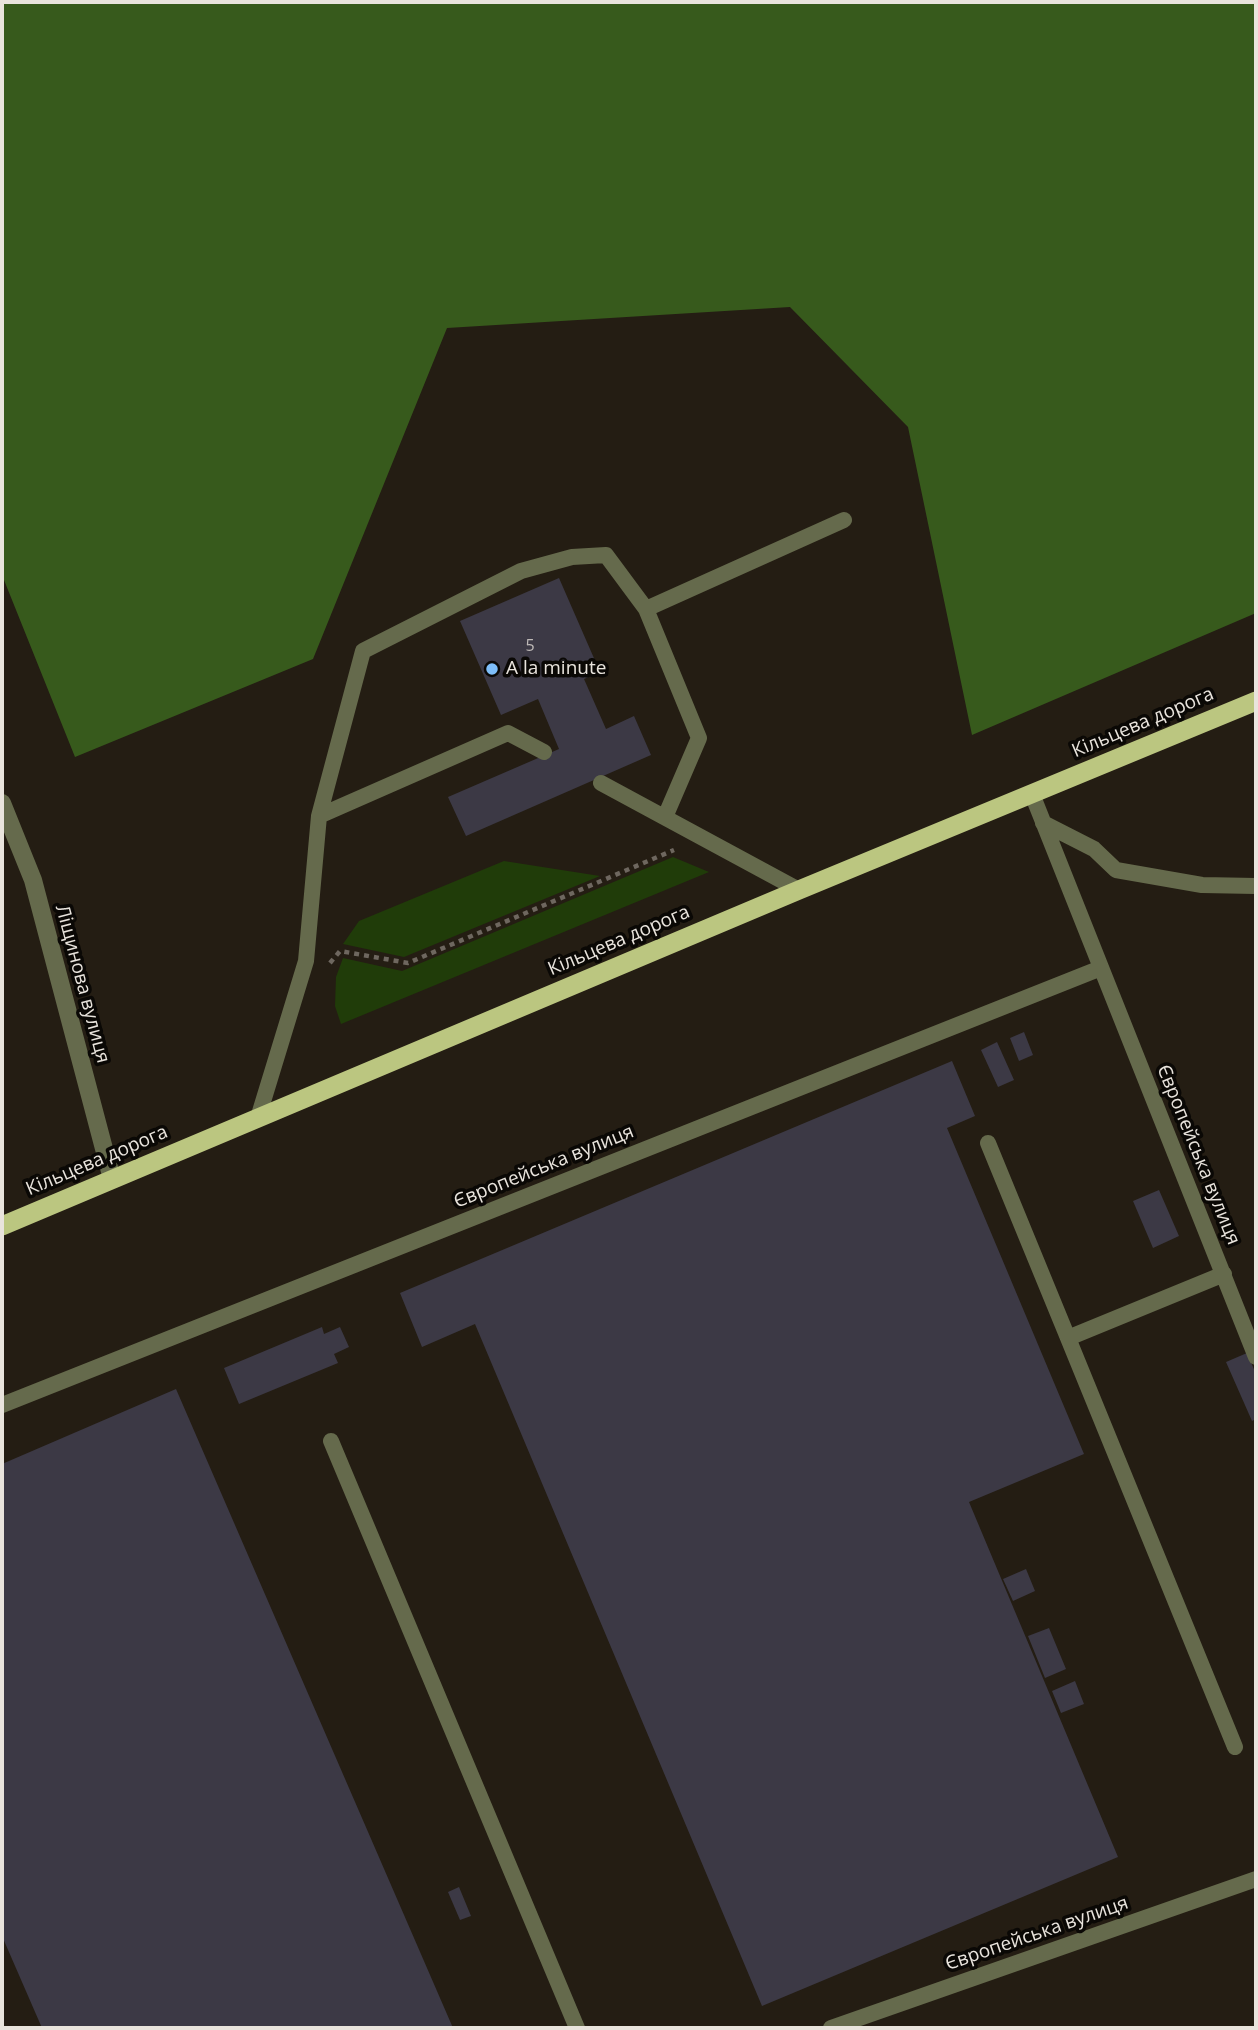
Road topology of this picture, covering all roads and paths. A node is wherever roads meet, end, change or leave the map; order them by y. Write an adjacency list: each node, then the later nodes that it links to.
1 (844, 520): 2 (lane)
2 (646, 609): 8 (lane); 9 (lane)
3 (1256, 701): 6 (highway, Кільцева дорога)
4 (544, 752): 8 (lane)
5 (601, 783): 9 (lane)
6 (1032, 794): 10 (lane, Європейська вулиця); 13 (highway, Кільцева дорога)
7 (2, 803): 18 (street, Ліщинова вулиця)
8 (319, 816): 16 (lane)
9 (665, 817): 13 (lane)
10 (1043, 822): 12 (lane); 15 (lane, Європейська вулиця)
11 (678, 848): 14 (path)
12 (1256, 886)
13 (799, 890): 16 (highway, Кільцева дорога)
14 (329, 964)
15 (1101, 968): 20 (lane, Європейська вулиця); 23 (lane, Європейська вулиця)
16 (258, 1118): 18 (highway, Кільцева дорога)
17 (988, 1143): 21 (lane)
18 (112, 1180): 19 (highway, Кільцева дорога)
19 (2, 1226)
20 (1224, 1275): 21 (lane); 22 (lane, Європейська вулиця)
21 (1068, 1338): 25 (lane)
22 (1256, 1357)
23 (2, 1405)
24 (331, 1441): 27 (lane)
25 (1235, 1747)
26 (1256, 1879): 28 (lane, Європейська вулиця)
27 (577, 2028)
28 (831, 2028)

